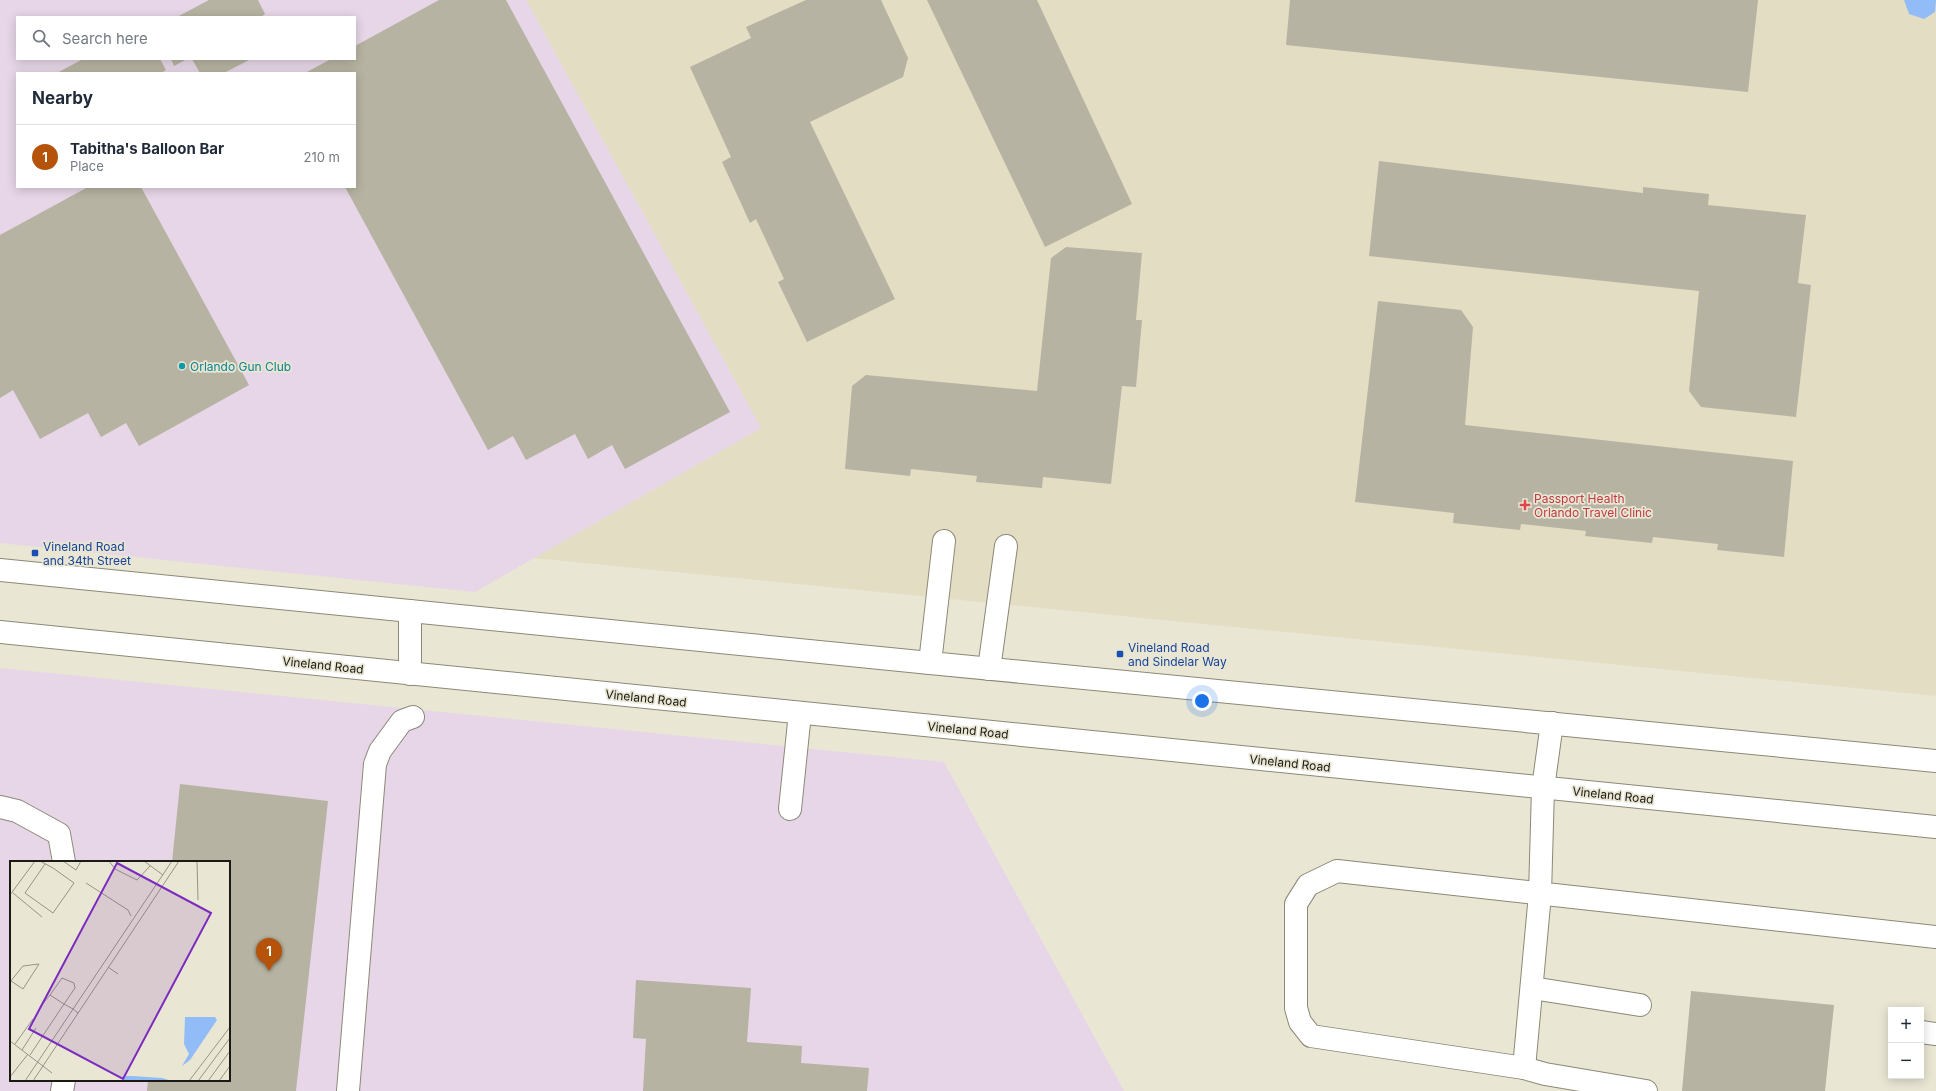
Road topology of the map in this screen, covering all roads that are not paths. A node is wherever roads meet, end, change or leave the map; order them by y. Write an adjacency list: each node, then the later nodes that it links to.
1 (944, 542): 6 (street)
2 (1006, 546): 7 (street)
3 (0, 570): 4 (street)
4 (410, 610): 6 (street); 8 (street)
5 (0, 632): 8 (street, Vineland Road)
6 (930, 663): 7 (street)
7 (988, 669): 11 (street)
8 (410, 674): 9 (street, Vineland Road)
9 (800, 713): 13 (street, Vineland Road); 15 (street)
10 (413, 717): 27 (street)
11 (1552, 723): 12 (street); 13 (street)
12 (1936, 761)
13 (1543, 788): 16 (street, Vineland Road); 18 (street)
14 (0, 807): 17 (street)
15 (790, 809)
16 (1936, 827)
17 (64, 861)
18 (1540, 894): 19 (street); 20 (street); 24 (street)
19 (1936, 937)
20 (1532, 988): 21 (street); 24 (street)
21 (1640, 1005)
22 (1924, 1032): 23 (street)
23 (1936, 1034)
24 (1524, 1068): 28 (street)
25 (64, 1081): 26 (street)
26 (62, 1091)
27 (348, 1091)
28 (1646, 1091)

